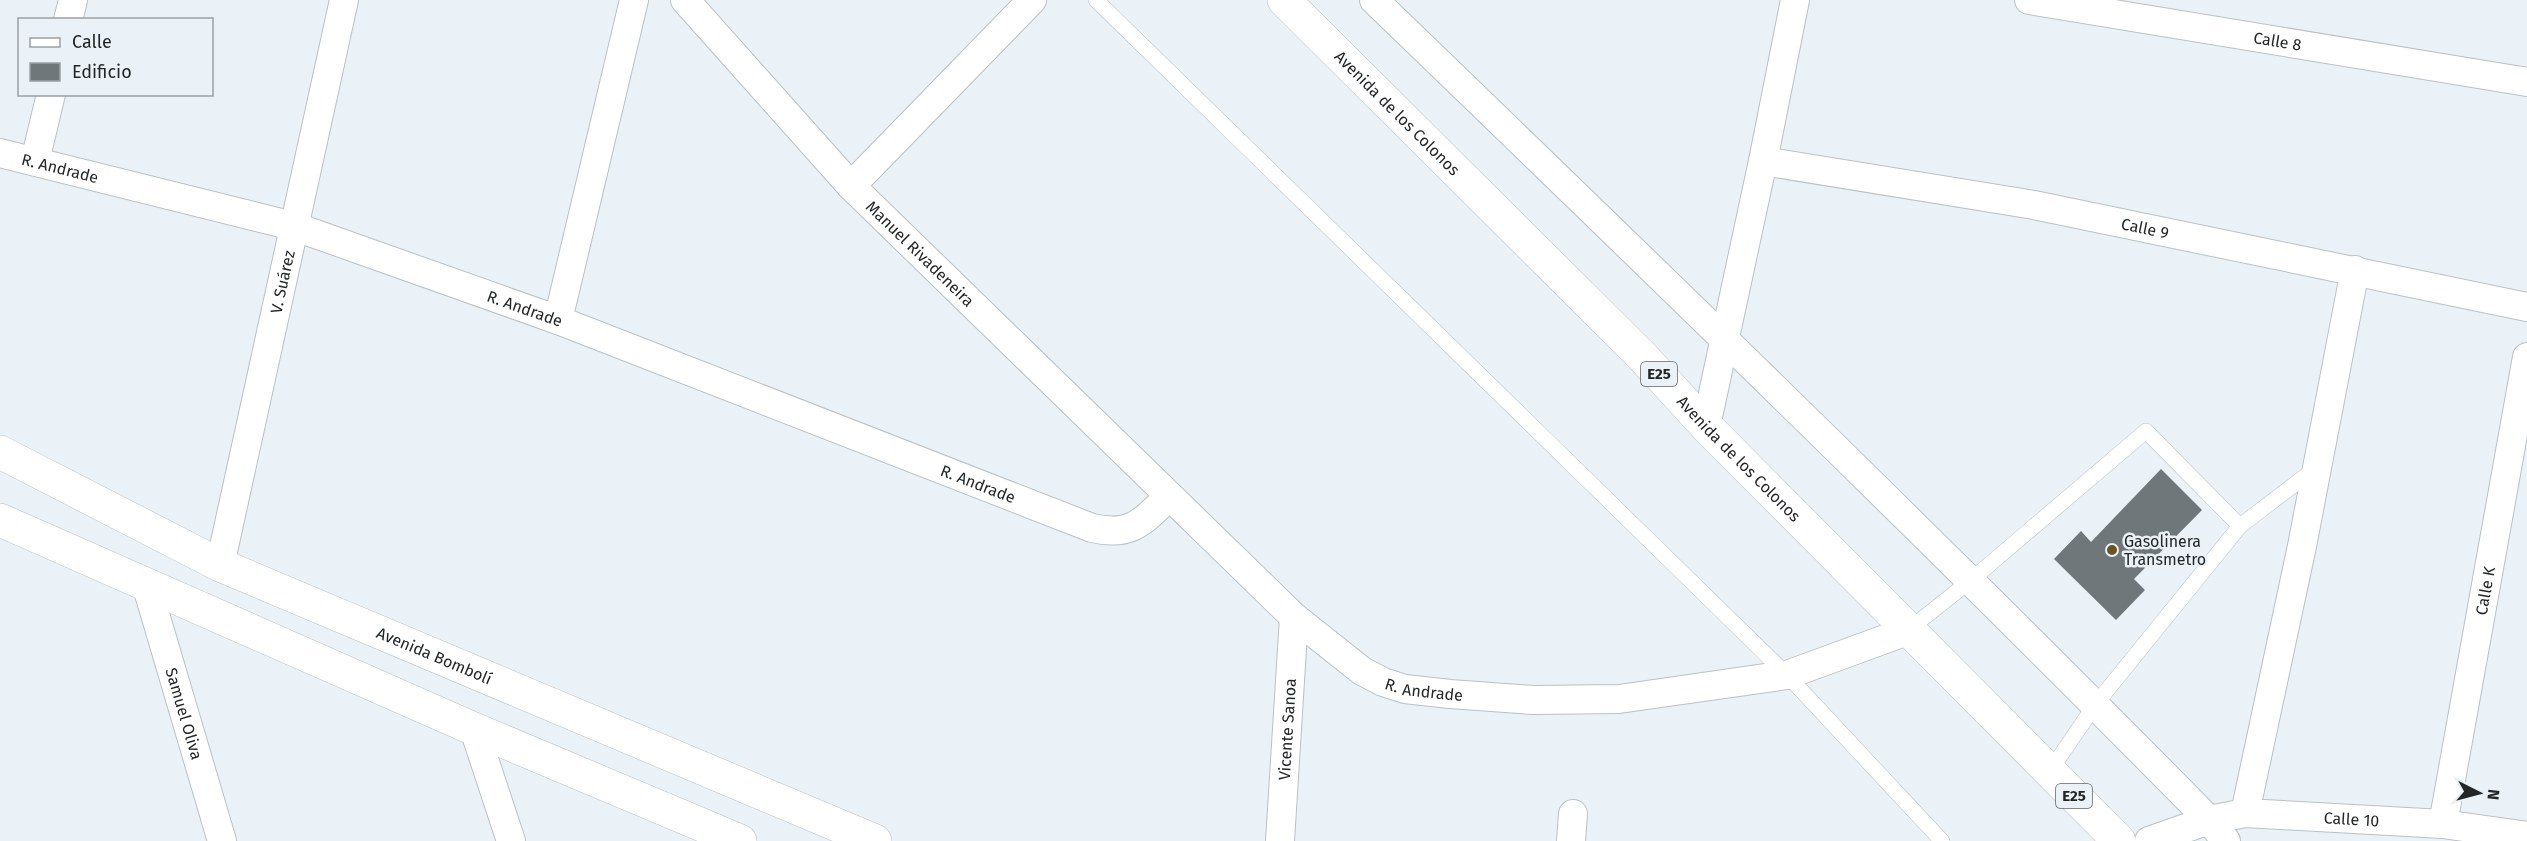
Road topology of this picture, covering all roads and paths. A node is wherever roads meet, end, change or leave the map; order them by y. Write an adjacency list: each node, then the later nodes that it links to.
1 (73, 0): 11 (street)
2 (344, 0): 18 (street, V. Suárez)
3 (634, 0): 21 (street)
4 (685, 0): 17 (street, Manuel Rivadeneira)
5 (1032, 0): 17 (street)
6 (1096, 0): 35 (lane)
7 (1284, 0): 24 (main road, Avenida de los Colonos / E25)
8 (1374, 0): 22 (street)
9 (1795, 0): 16 (street)
10 (2046, 2): 12 (street, Calle 8)
11 (68, 18)
12 (2527, 82)
13 (51, 96): 15 (street)
14 (0, 153): 15 (street, R. Andrade)
15 (35, 161): 18 (street, R. Andrade)
16 (1763, 161): 19 (street, Calle 9); 22 (street)
17 (851, 186): 27 (street, Manuel Rivadeneira)
18 (293, 226): 21 (street, R. Andrade); 30 (street, V. Suárez)
19 (2355, 270): 20 (street, Calle 9); 26 (street)
20 (2527, 307)
21 (558, 320): 27 (street, R. Andrade)
22 (1725, 339): 24 (street); 31 (street)
23 (2527, 357): 40 (street, Calle K)
24 (1706, 426): 34 (main road, Avenida de los Colonos / E25)
25 (0, 452): 30 (main road, Avenida Bombolí)
26 (2317, 468): 29 (lane); 39 (street)
27 (1169, 496): 33 (street, R. Andrade)
28 (0, 520): 32 (main road)
29 (2240, 526): 31 (lane); 36 (lane)
30 (220, 565): 47 (main road, Avenida Bombolí)
31 (1970, 581): 34 (lane); 36 (street)
32 (147, 587): 37 (main road); 44 (street, Samuel Oliva)
33 (1294, 617): 35 (street, R. Andrade); 48 (street, Vicente Sanoa)
34 (1907, 631): 35 (street, R. Andrade); 38 (main road, Avenida de los Colonos / E25)
35 (1786, 675): 49 (lane)
36 (2095, 705): 38 (lane); 41 (street)
37 (474, 729): 45 (street); 46 (main road)
38 (2050, 771): 50 (main road, Avenida de los Colonos / E25)
39 (2245, 813): 40 (street, Calle 10); 41 (street, Calle 10)
40 (2443, 824): 42 (street, Calle 10)
41 (2217, 831): 43 (street, Calle 10)
42 (2527, 836)
43 (2175, 837): 51 (street, Calle 10)
44 (222, 841)
45 (511, 841)
46 (740, 841)
47 (875, 841)
48 (1280, 841)
49 (1942, 841)
50 (2119, 841)
51 (2149, 841)

